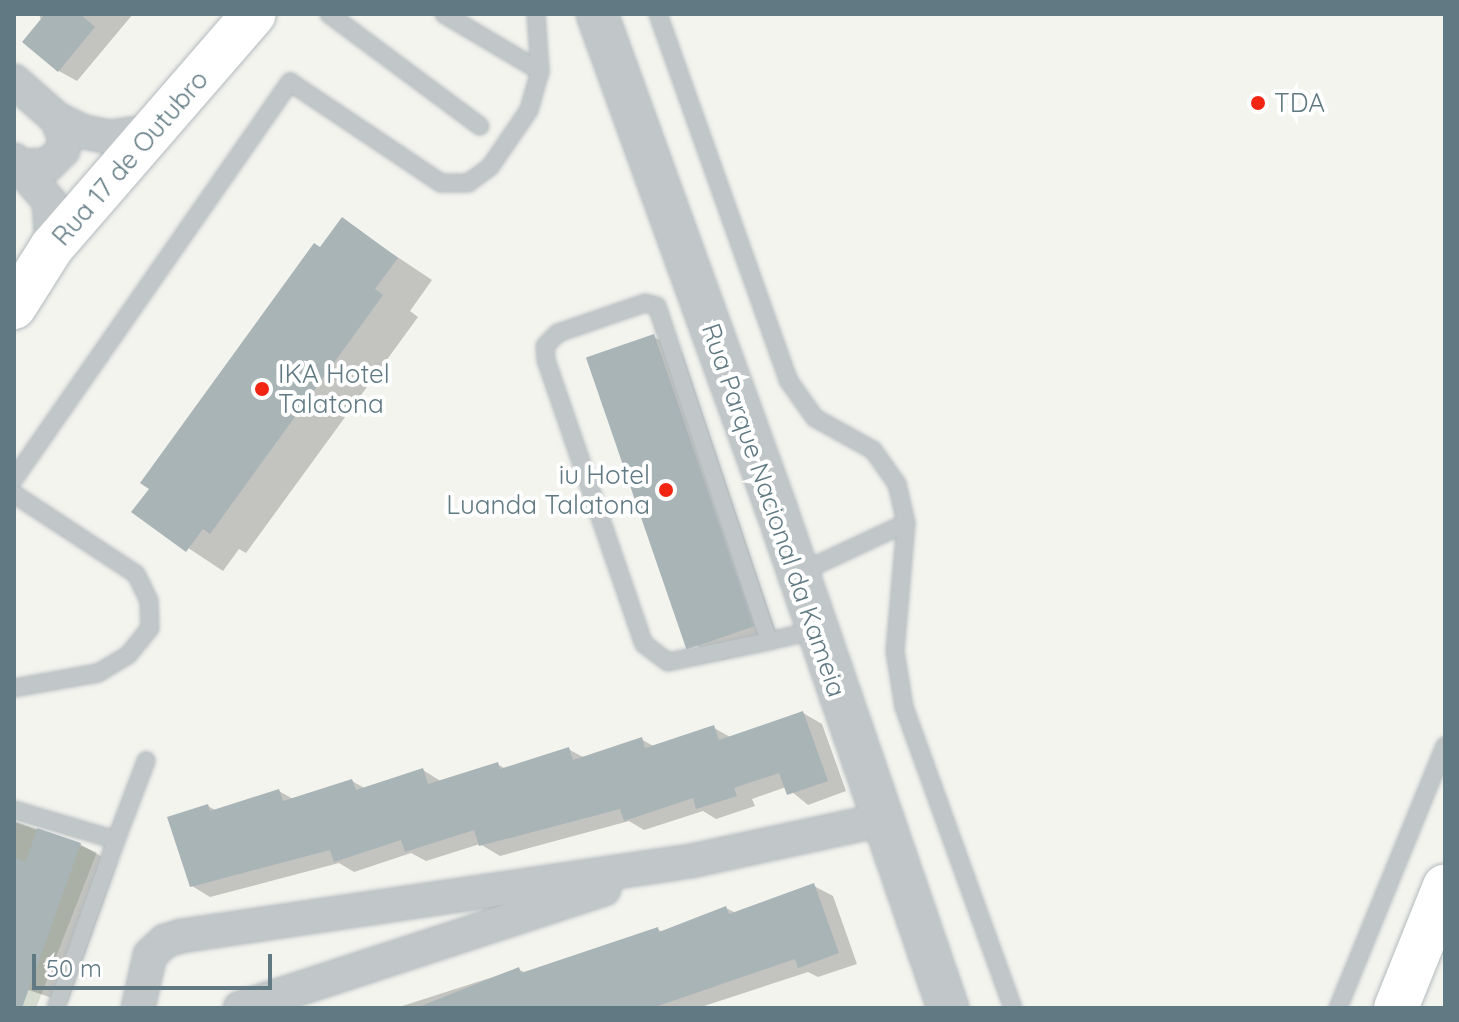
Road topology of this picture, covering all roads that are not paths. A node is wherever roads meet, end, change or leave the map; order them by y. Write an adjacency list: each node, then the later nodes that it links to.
1 (254, 14): 11 (main road, Rua 17 de Outubro)
2 (329, 14): 10 (lane)
3 (444, 14): 7 (lane)
4 (536, 14): 7 (lane)
5 (597, 14): 18 (street, Rua Parque Nacional da Kameia)
6 (658, 14): 17 (lane)
7 (540, 71): 15 (lane)
8 (14, 81): 9 (street)
9 (57, 119): 11 (street); 12 (street)
10 (480, 126)
11 (153, 131): 13 (main road, Rua 17 de Outubro)
12 (17, 163): 13 (street)
13 (52, 247): 14 (main road, Rua 17 de Outubro)
14 (14, 307)
15 (14, 479)
16 (14, 494): 21 (lane)
17 (906, 523): 18 (lane); 33 (lane)
18 (798, 574): 19 (street, Rua Parque Nacional da Kameia)
19 (817, 630): 20 (lane); 25 (street, Rua Parque Nacional da Kameia)
20 (769, 641): 20 (lane)
21 (14, 688)
22 (1445, 746): 34 (lane)
23 (146, 761): 26 (lane)
24 (14, 810): 26 (lane)
25 (880, 820): 27 (street); 32 (street, Rua Parque Nacional da Kameia)
26 (116, 840): 29 (lane)
27 (691, 861): 30 (street); 31 (street)
28 (1445, 886): 35 (main road)
29 (56, 1008)
30 (138, 1008)
31 (240, 1008)
32 (948, 1008)
33 (1013, 1008)
34 (1338, 1008)
35 (1396, 1008)

